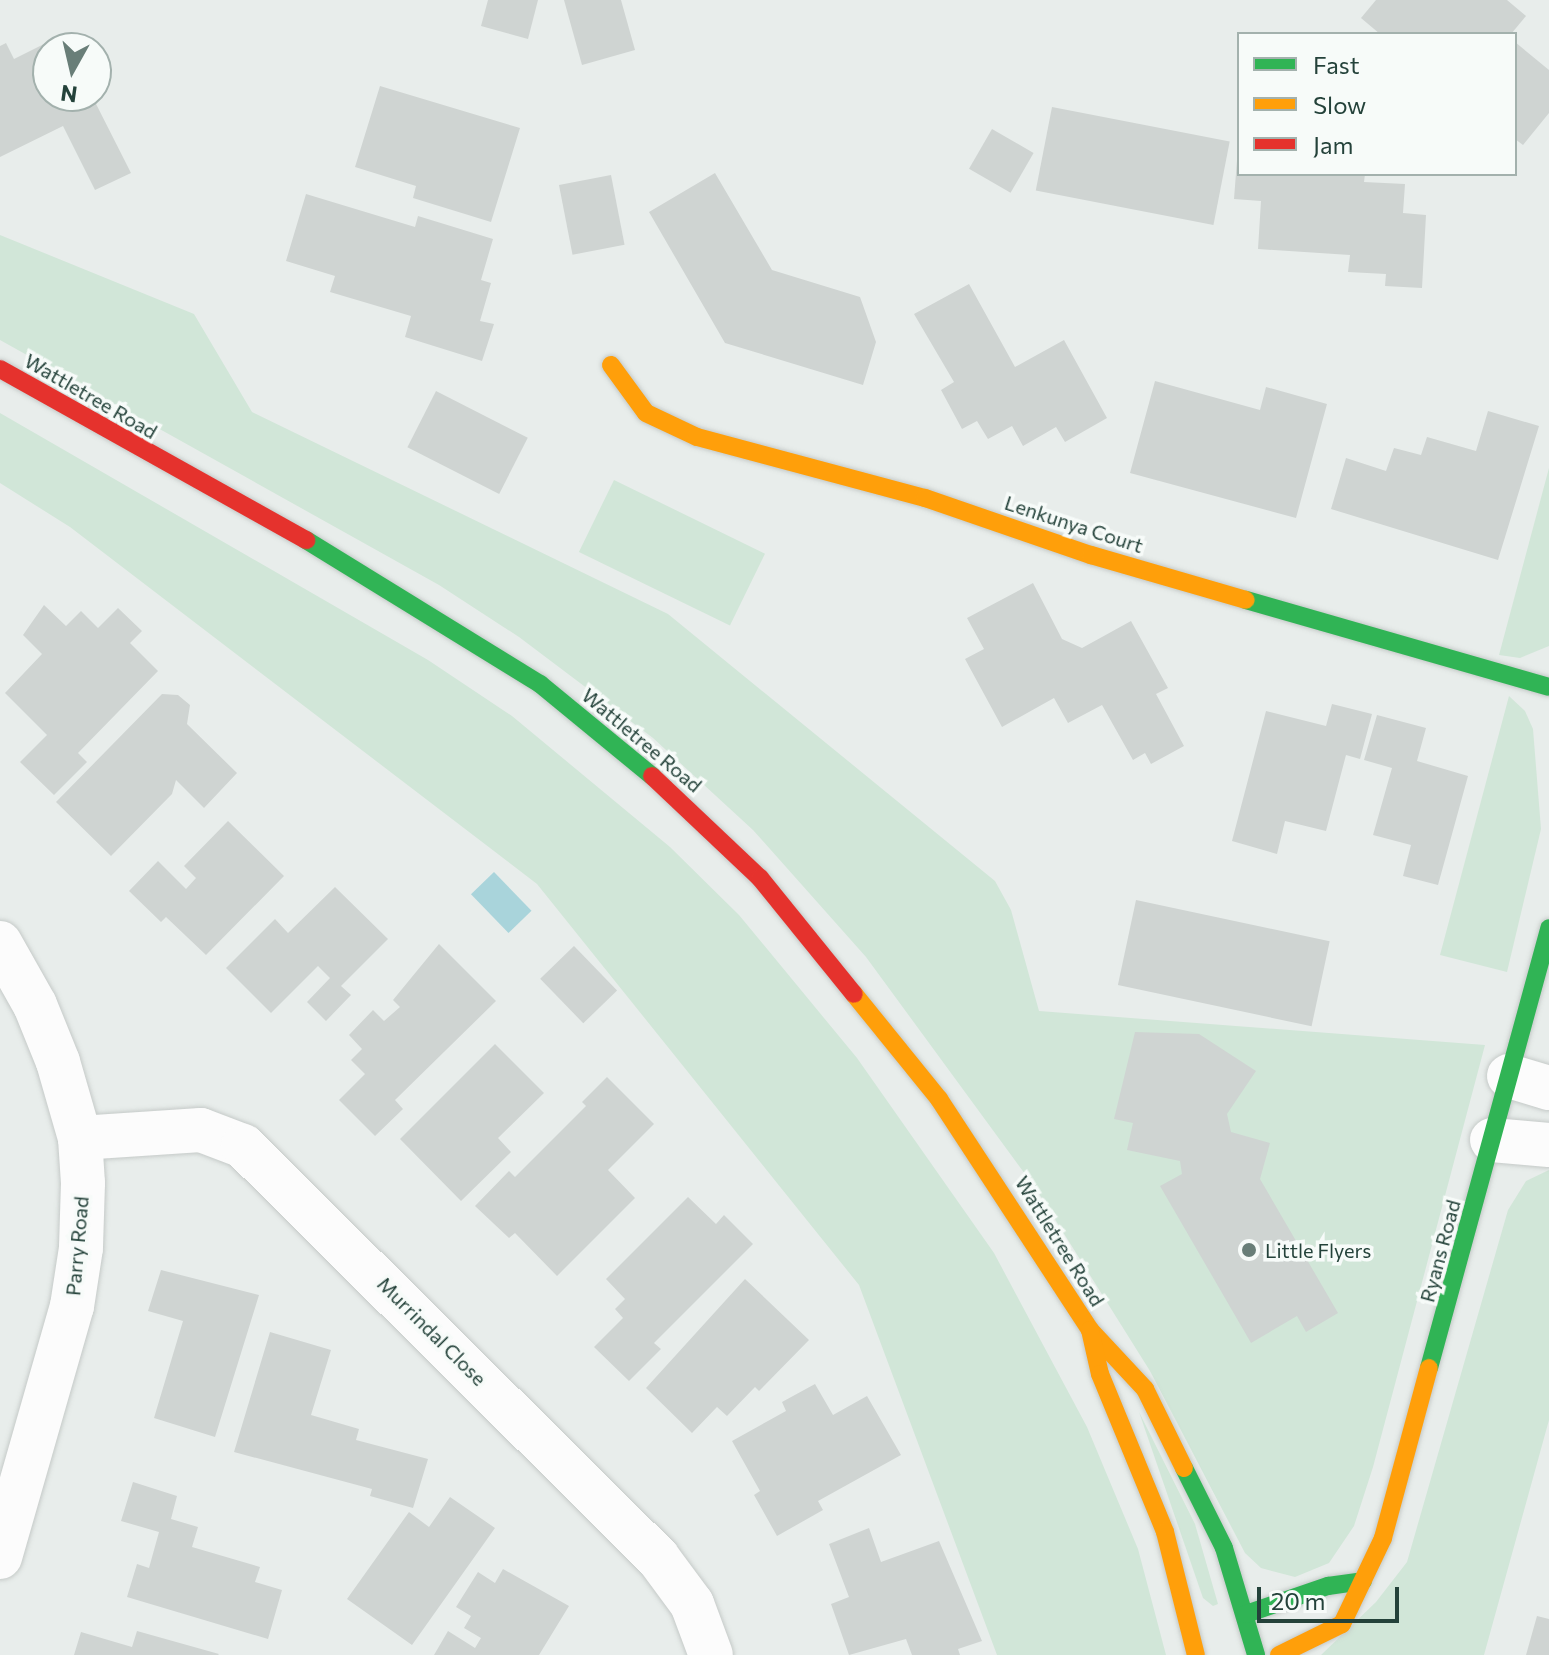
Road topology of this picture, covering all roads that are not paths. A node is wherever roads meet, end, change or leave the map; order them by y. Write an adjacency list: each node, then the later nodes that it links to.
1 (611, 365): 3 (main road, Lenkunya Court)
2 (0, 369): 10 (main road, Wattletree Road)
3 (1549, 687)
4 (1549, 928): 6 (main road, Ryans Road)
5 (0, 943): 7 (street, Parry Road)
6 (1529, 1082): 8 (main road, Ryans Road)
7 (80, 1138): 11 (street, Parry Road); 15 (street, Murrindal Close)
8 (1492, 1140): 9 (street); 12 (main road, Ryans Road)
9 (1549, 1145)
10 (1090, 1330): 13 (main road, Wattletree Road); 14 (main road, Wattletree Road)
11 (0, 1557)
12 (1363, 1581): 13 (main road); 18 (main road, Ryans Road)
13 (1246, 1614): 14 (main road); 17 (main road)
14 (1205, 1627): 16 (main road)
15 (711, 1655)
16 (1196, 1655)
17 (1256, 1655)
18 (1279, 1655)

